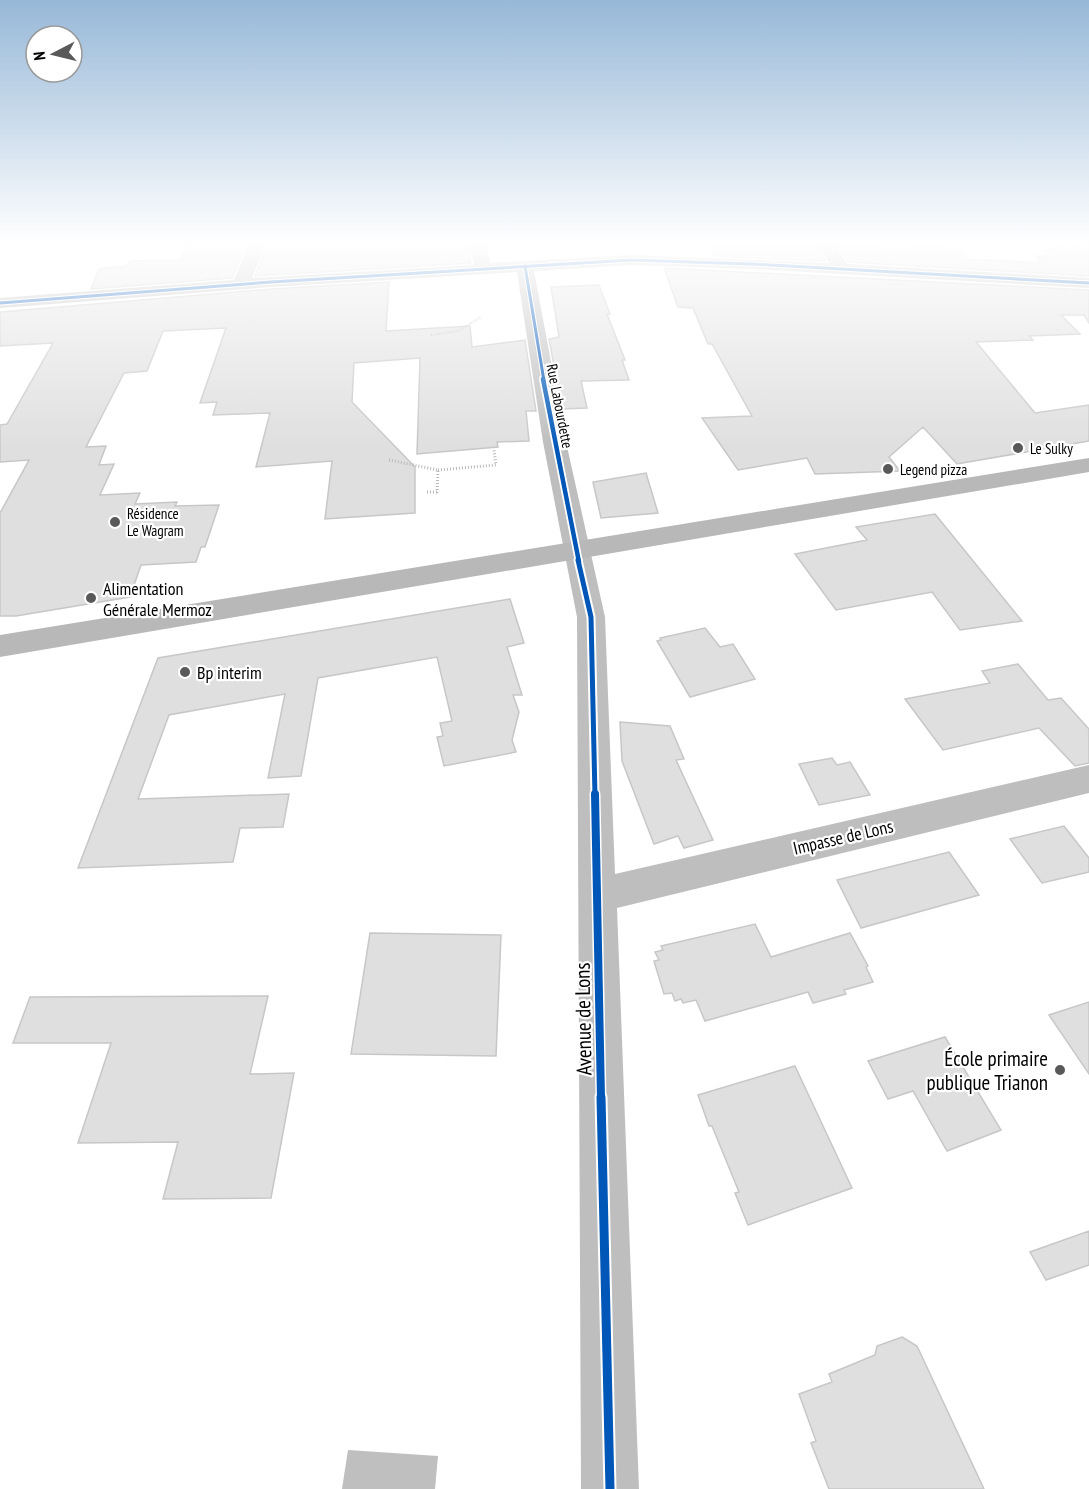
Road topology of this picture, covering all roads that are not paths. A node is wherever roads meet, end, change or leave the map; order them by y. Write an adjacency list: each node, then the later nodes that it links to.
1 (531, 309): 3 (street, Rue Labourdette)
2 (1089, 465): 3 (main road)
3 (578, 550): 4 (main road); 6 (street, Avenue de Lons)
4 (0, 646)
5 (1089, 779): 6 (street, Impasse de Lons)
6 (597, 895): 7 (street, Avenue de Lons)
7 (610, 1489)

